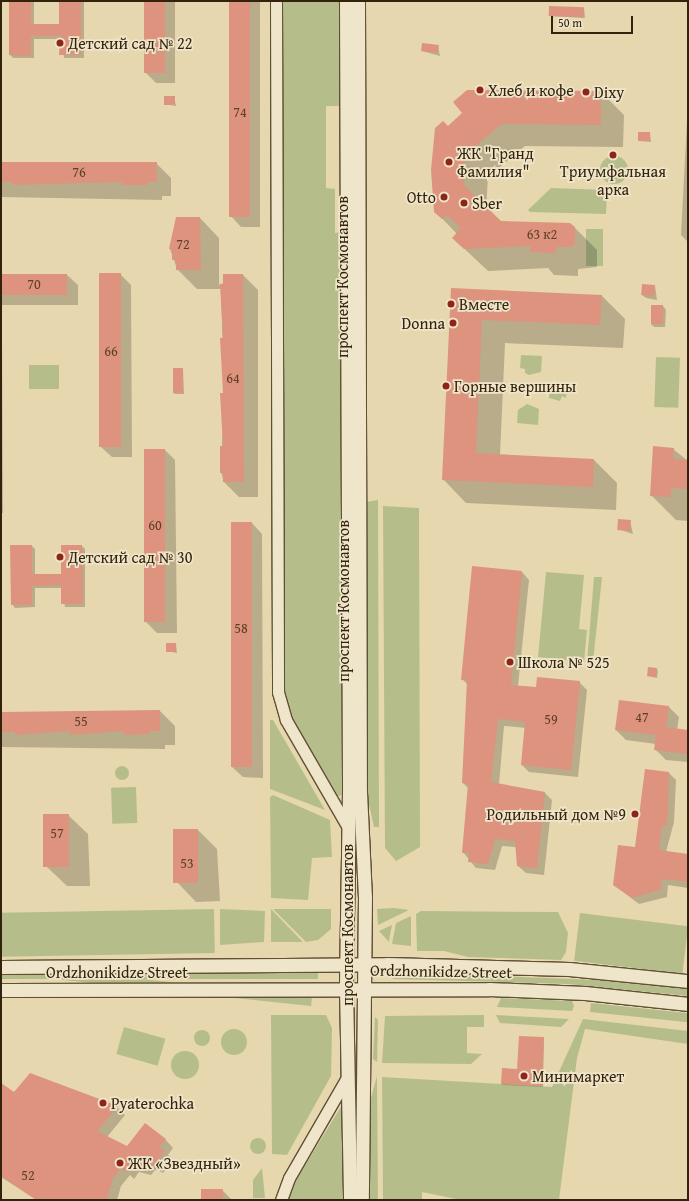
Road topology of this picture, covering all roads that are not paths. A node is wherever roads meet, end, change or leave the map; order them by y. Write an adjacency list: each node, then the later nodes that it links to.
1 (276, 1): 4 (street)
2 (346, 1): 4 (street, проспект Космонавтов)
3 (358, 1): 6 (street, проспект Космонавтов)
4 (346, 824): 5 (street, проспект Космонавтов)
5 (346, 964): 6 (street, Ordzhonikidze Street); 7 (street, Ordzhonikidze Street); 9 (street, проспект Космонавтов)
6 (365, 964): 8 (street, Ordzhonikidze Street); 10 (street, проспект Космонавтов)
7 (1, 967)
8 (688, 981)
9 (346, 987): 10 (street, Ordzhonikidze Street); 11 (street, Ordzhonikidze Street); 13 (street, проспект Космонавтов)
10 (365, 987): 12 (street, Ordzhonikidze Street); 16 (street, проспект Космонавтов)
11 (1, 990)
12 (688, 1004)
13 (349, 1074): 14 (street); 15 (street, проспект Космонавтов)
14 (281, 1200)
15 (350, 1200)
16 (362, 1200)

